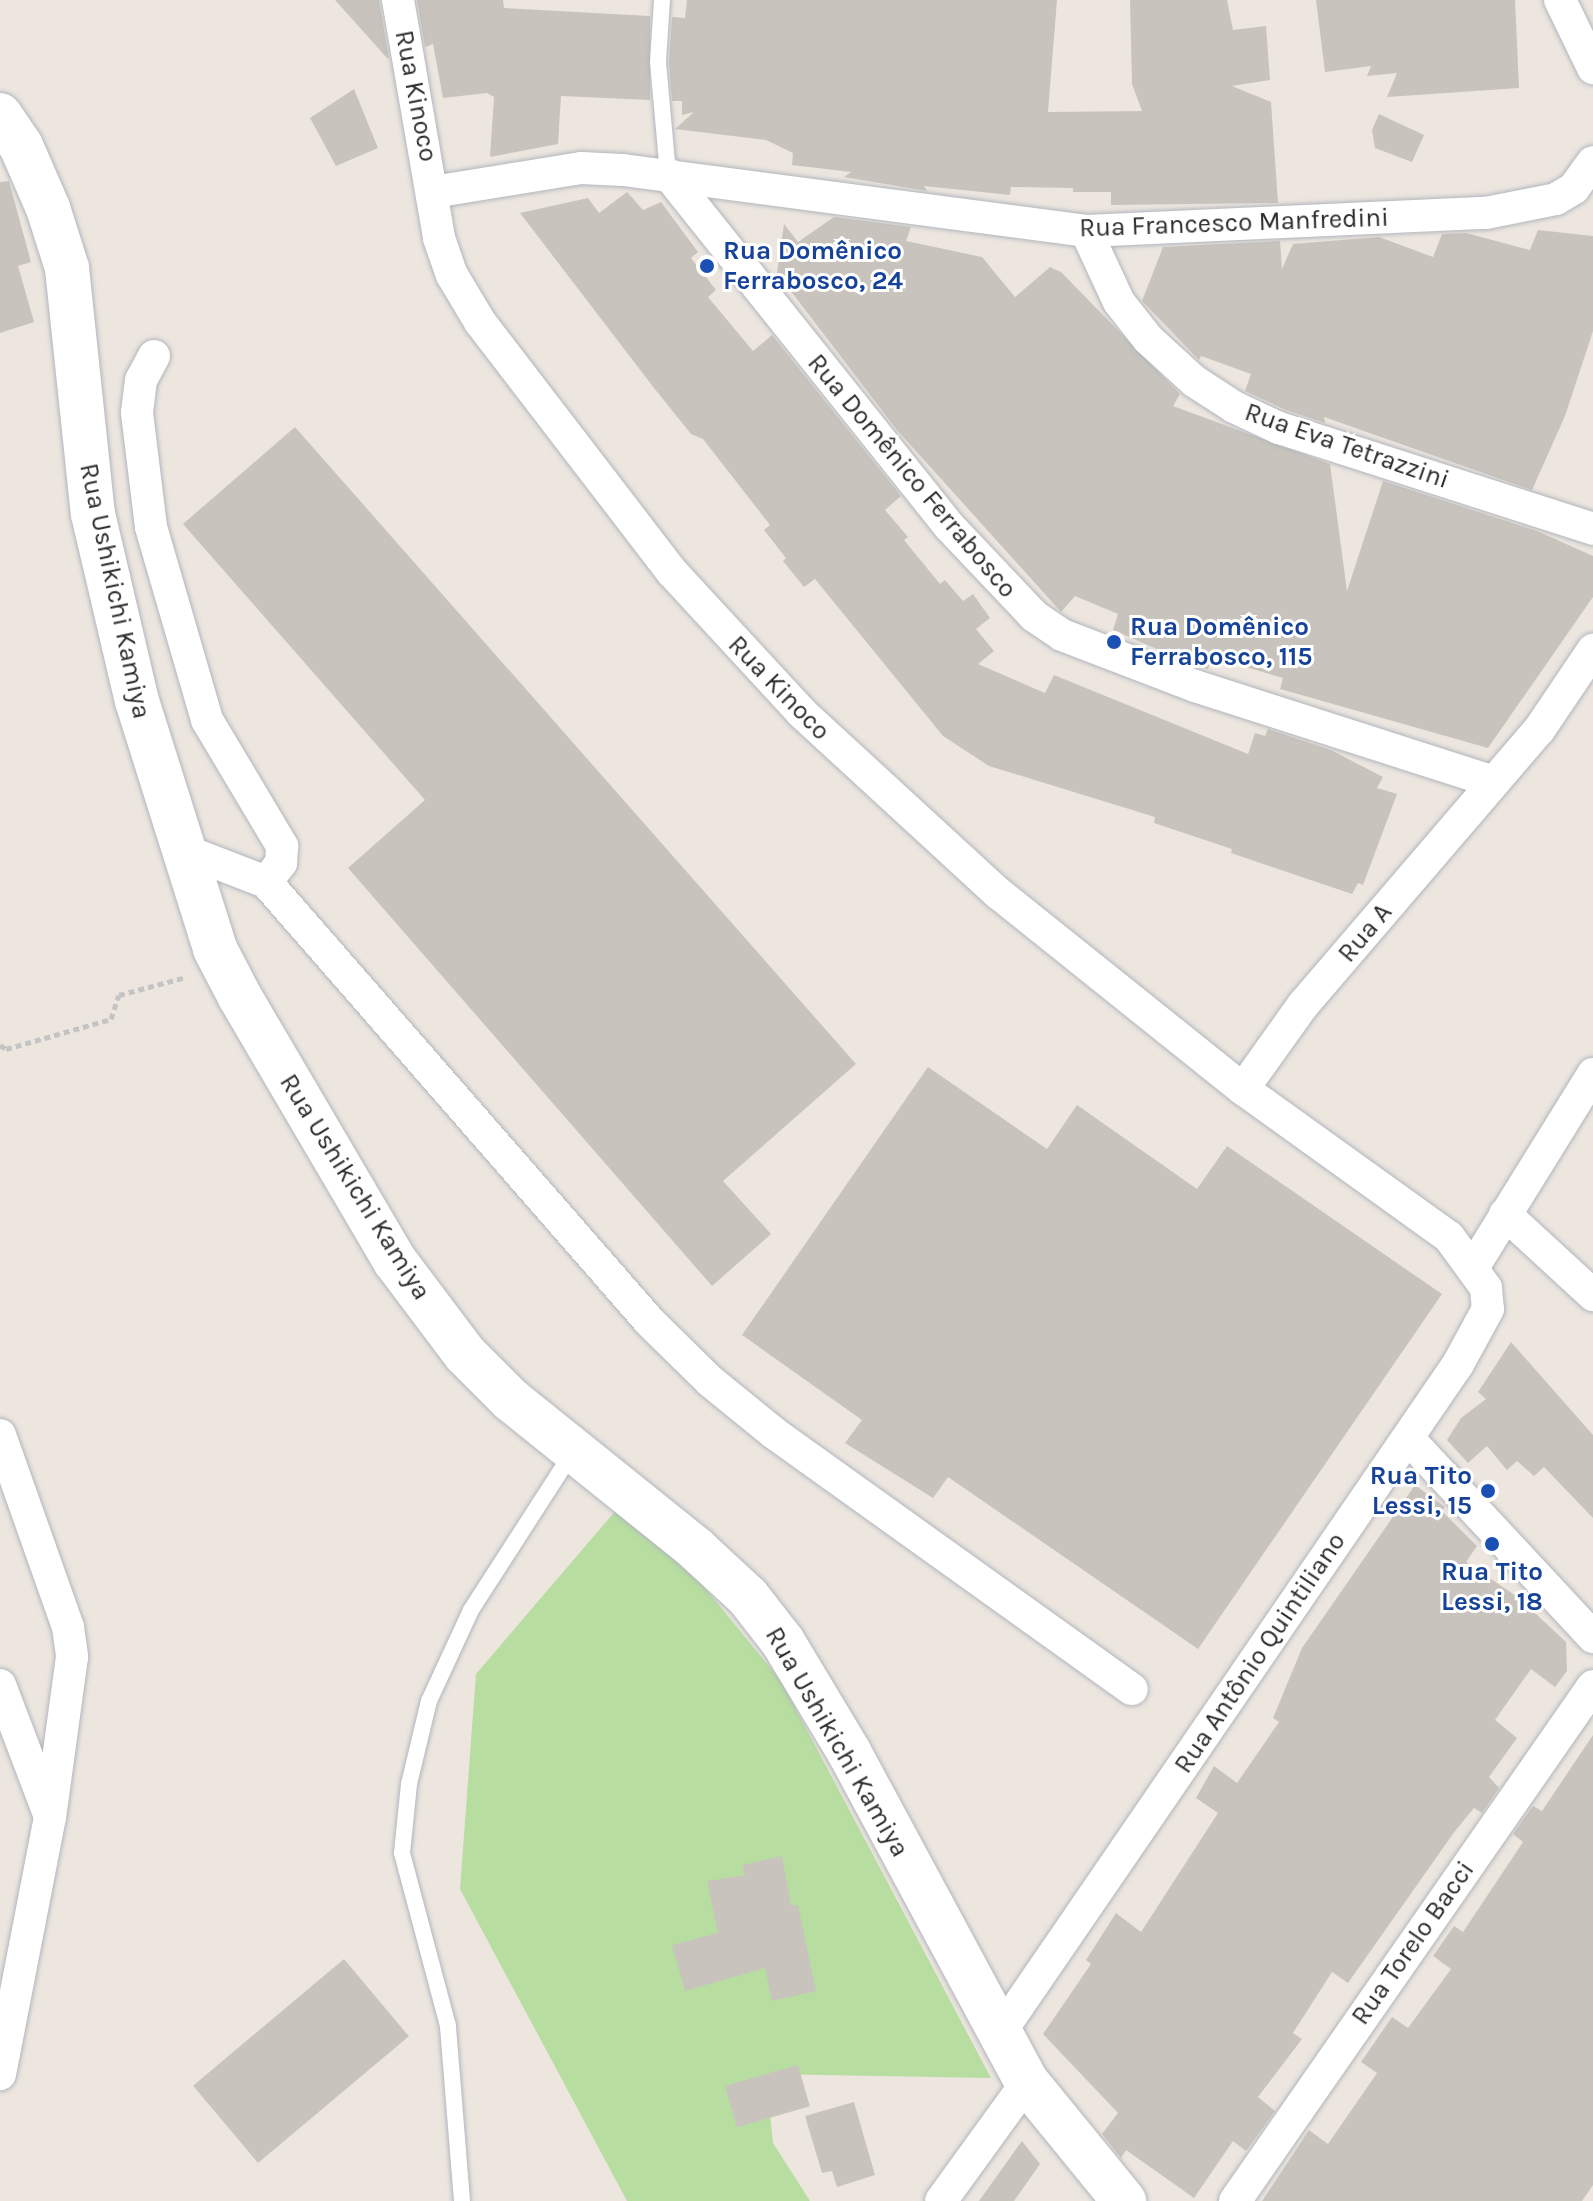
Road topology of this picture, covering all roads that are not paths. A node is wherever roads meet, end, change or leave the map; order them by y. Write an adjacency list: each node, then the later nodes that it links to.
1 (398, 0): 8 (street, Rua Kinoco)
2 (662, 0): 7 (lane)
3 (1560, 0): 4 (street)
4 (1593, 68)
5 (0, 115): 14 (main road, Rua Ushikichi Kamiya)
6 (1593, 162): 9 (street, Rua Francesco Manfredini)
7 (668, 174): 8 (street, Rua Kinoco); 9 (street, Rua Francesco Manfredini); 13 (street, Rua Domênico Ferrabosco)
8 (433, 192): 17 (street, Rua Kinoco)
9 (1086, 231): 11 (street, Rua Eva Tetrazzini)
10 (154, 356): 15 (street)
11 (1593, 529)
12 (1593, 650): 13 (street)
13 (1494, 782): 17 (street, Rua A)
14 (183, 850): 15 (street); 23 (main road, Rua Ushikichi Kamiya)
15 (266, 882): 27 (street)
16 (1593, 1074): 18 (street)
17 (1243, 1089): 19 (street, Rua Antônio Quintiliano)
18 (1505, 1214): 19 (street); 20 (street)
19 (1474, 1266): 22 (street, Rua Antônio Quintiliano)
20 (1593, 1295)
21 (0, 1435): 28 (street)
22 (1408, 1438): 24 (street); 29 (street, Rua Antônio Quintiliano)
23 (574, 1451): 29 (main road, Rua Ushikichi Kamiya); 32 (lane)
24 (1593, 1637)
25 (0, 1685): 28 (street)
26 (1593, 1686): 35 (street, Rua Torelo Bacci)
27 (1132, 1689)
28 (50, 1817): 30 (street)
29 (999, 2034): 31 (main road, Rua Ushikichi Kamiya)
30 (0, 2074)
31 (1027, 2082): 33 (street); 34 (main road, Rua Ushikichi Kamiya)
32 (462, 2201)
33 (941, 2201)
34 (1124, 2201)
35 (1235, 2201)

